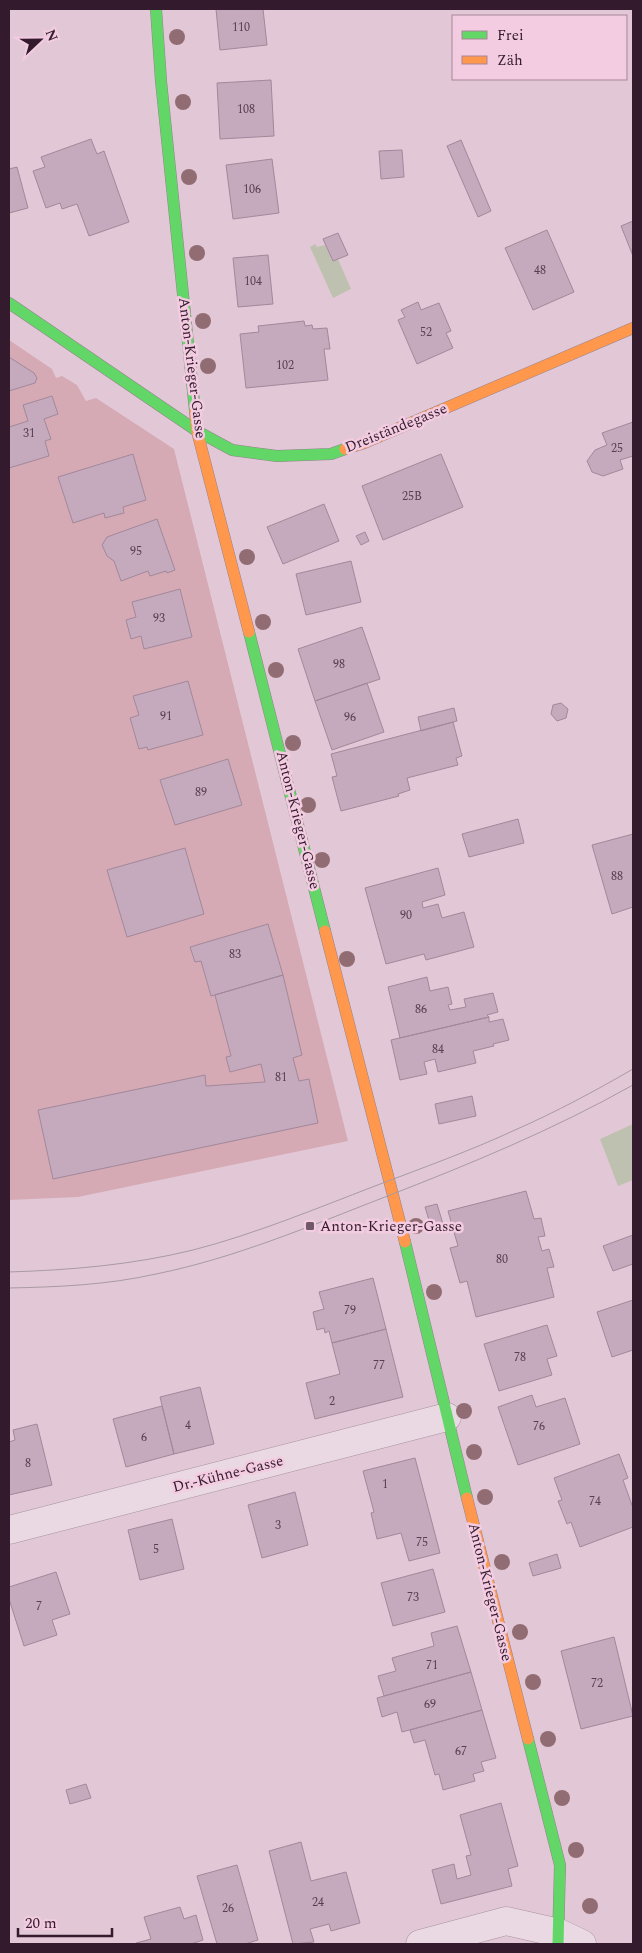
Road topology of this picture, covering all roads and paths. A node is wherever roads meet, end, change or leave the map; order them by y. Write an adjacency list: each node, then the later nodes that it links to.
1 (156, 9): 4 (street, Anton-Krieger-Gasse)
2 (9, 303): 4 (street, Dreiständegasse)
3 (633, 328): 4 (street, Dreiständegasse)
4 (197, 431): 5 (street, Anton-Krieger-Gasse)
5 (446, 1418): 6 (street, Dr.-Kühne-Gasse); 7 (street, Anton-Krieger-Gasse)
6 (9, 1530)
7 (566, 1940): 8 (street)
8 (420, 1944)

